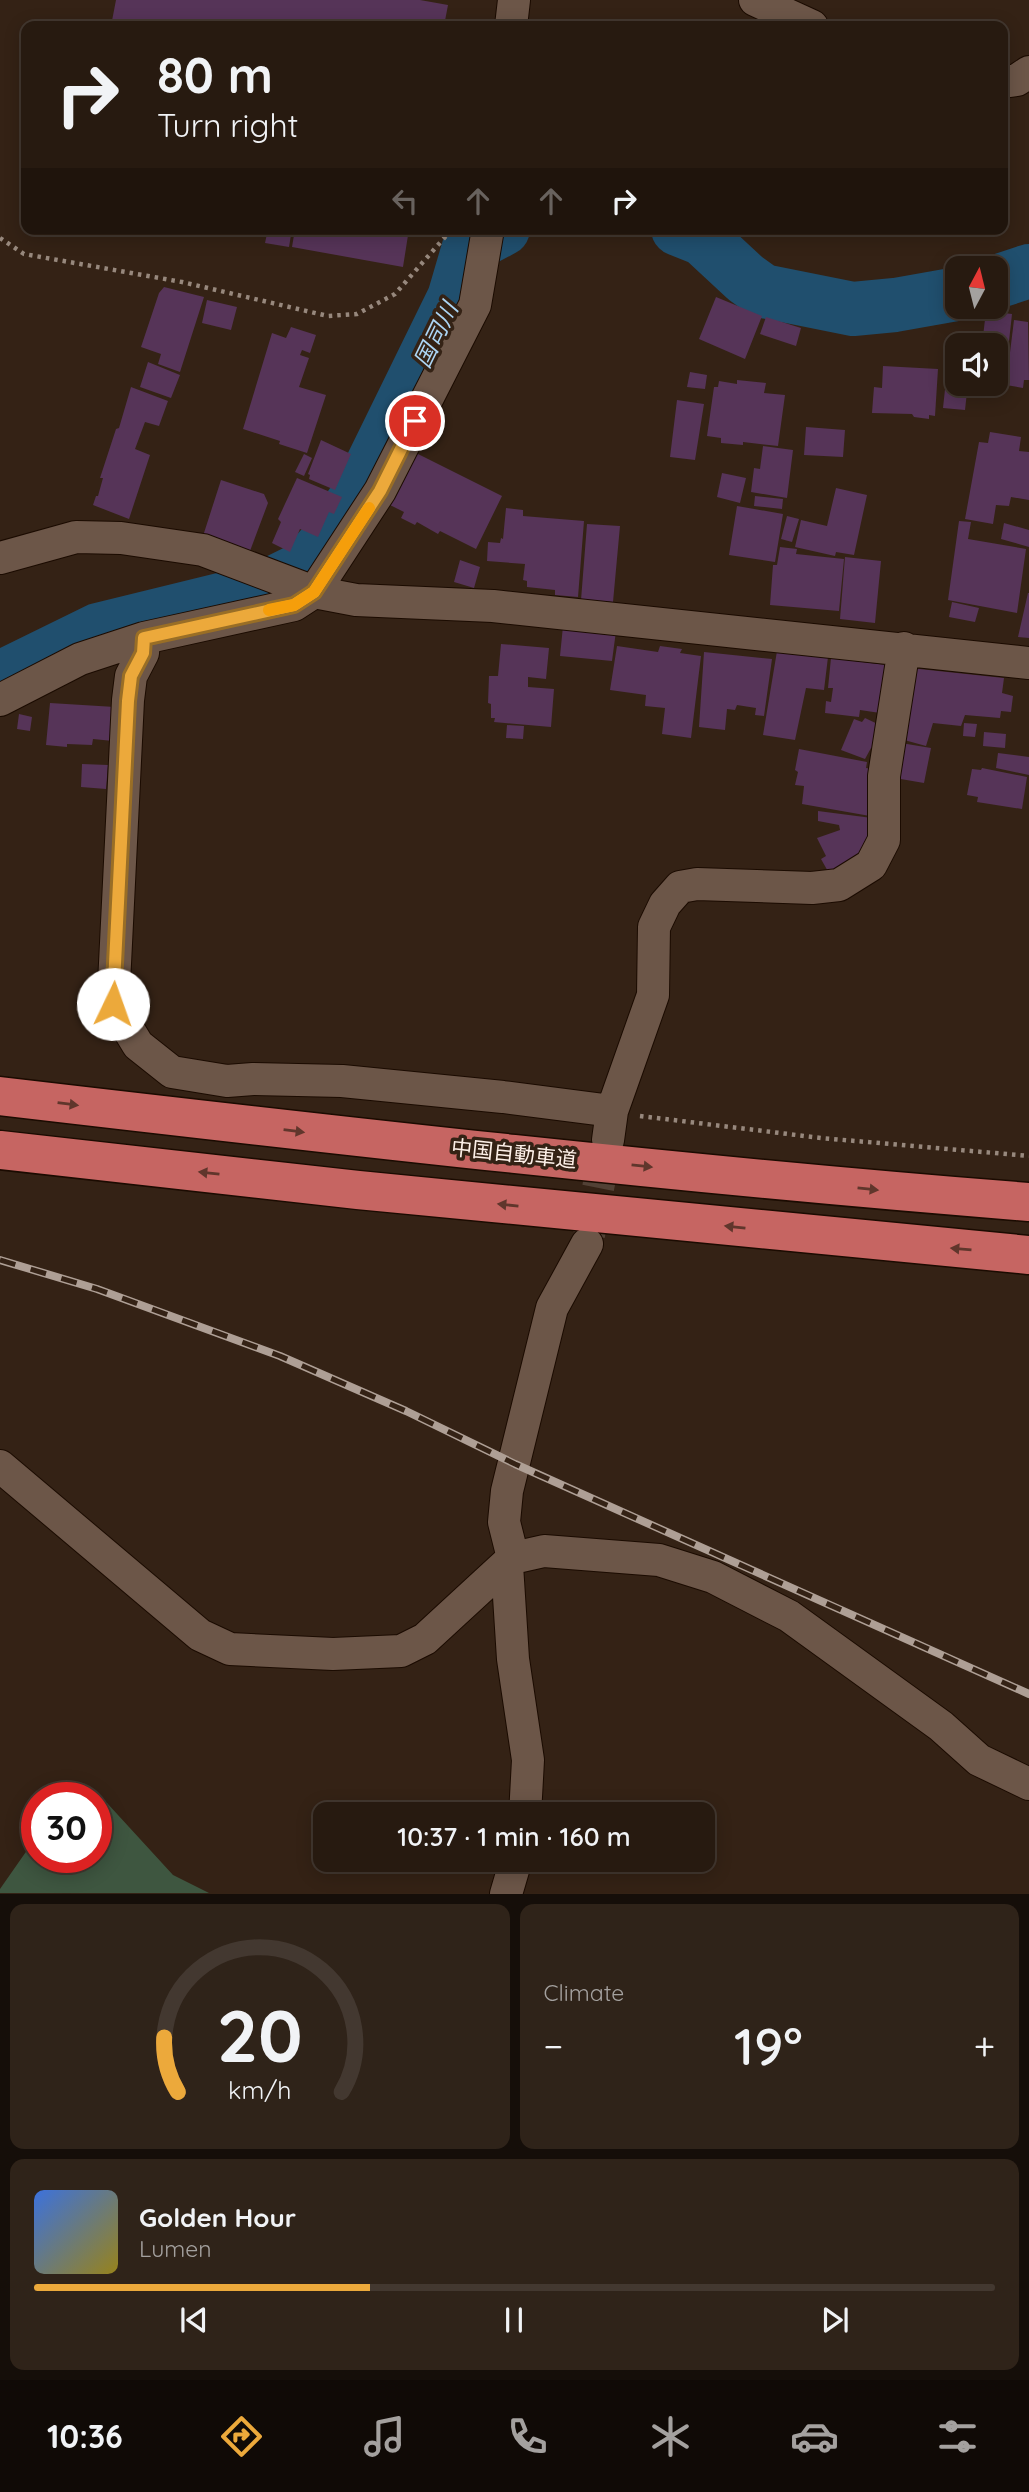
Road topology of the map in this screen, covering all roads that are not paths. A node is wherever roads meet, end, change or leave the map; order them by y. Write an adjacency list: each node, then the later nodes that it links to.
1 (514, 0): 3 (street)
2 (755, 0): 4 (street)
3 (512, 21)
4 (801, 21)
5 (1029, 72): 6 (street)
6 (1008, 81)
7 (486, 240): 9 (street)
8 (0, 558): 9 (street)
9 (295, 585): 10 (street); 11 (street)
10 (144, 638): 11 (street); 13 (street)
11 (904, 648): 12 (street)
12 (1029, 663)
13 (0, 699)
14 (0, 1097): 16 (highway, 中国自動車道, one-way to 16)
15 (0, 1150): 18 (highway, one-way to 15)
16 (1029, 1202)
17 (587, 1244): 20 (street)
18 (1029, 1255)
19 (0, 1466): 20 (street)
20 (510, 1562): 21 (street); 22 (street)
21 (1029, 1784)
22 (526, 1802)
23 (512, 1872): 24 (street)
24 (506, 1894)

